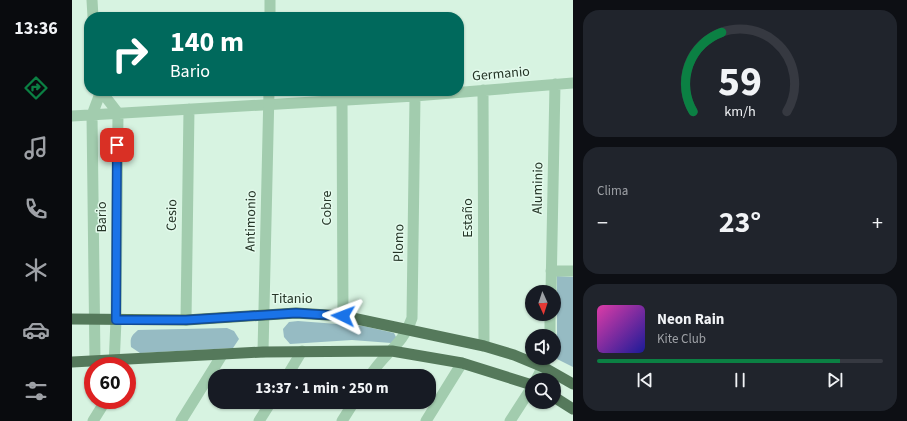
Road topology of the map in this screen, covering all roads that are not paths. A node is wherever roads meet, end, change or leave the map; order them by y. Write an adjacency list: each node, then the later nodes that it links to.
1 (92, 0): 3 (street)
2 (270, 0): 4 (street)
3 (93, 12)
4 (270, 12)
5 (573, 83): 6 (street, Germanio)
6 (555, 84): 7 (street, Germanio); 19 (street, Aluminio)
7 (483, 90): 8 (street, Germanio); 29 (street, Estaño)
8 (464, 92)
9 (99, 96): 17 (street)
10 (105, 96): 16 (street)
11 (269, 96): 14 (street, Antimonio)
12 (415, 96): 13 (street, Germanio); 28 (street, Plomo)
13 (342, 100): 14 (street, Germanio); 23 (street, Cobre)
14 (268, 105): 15 (street, Germanio); 22 (street, Antimonio)
15 (188, 109): 16 (street, Germanio); 27 (street, Cesio)
16 (118, 113): 17 (street, Germanio); 26 (street, Bario)
17 (92, 115): 18 (street, Germanio); 25 (street, Bario)
18 (72, 116)
19 (551, 272): 20 (street); 21 (street, Aluminio)
20 (573, 272)
21 (551, 285)
22 (264, 315): 23 (main road, Titanio); 27 (main road, Titanio); 32 (street, Antimonio)
23 (343, 316): 28 (main road, Titanio)
24 (72, 319): 25 (main road, Titanio)
25 (95, 320): 26 (main road, Titanio); 34 (street, Bario)
26 (116, 320): 27 (main road, Titanio); 35 (street, Bario)
27 (186, 320)
28 (408, 330): 29 (main road, Titanio); 31 (street, Plomo)
29 (484, 346): 36 (main road, Titanio)
30 (302, 351): 31 (main road); 32 (main road); 42 (street)
31 (392, 351): 40 (main road); 43 (street, Plomo)
32 (263, 352): 33 (main road)
33 (222, 355): 38 (main road); 53 (street)
34 (95, 357)
35 (115, 357)
36 (525, 358)
37 (84, 361): 39 (main road)
38 (136, 361)
39 (72, 362)
40 (462, 363): 44 (main road); 56 (street)
41 (548, 365): 45 (main road, Titanio)
42 (291, 369)
43 (375, 369)
44 (525, 384)
45 (573, 384)
46 (525, 397): 57 (street)
47 (561, 402): 51 (main road)
48 (100, 409): 52 (street)
49 (267, 409): 54 (street)
50 (350, 409): 55 (street)
51 (573, 409)
52 (93, 421)
53 (180, 421)
54 (259, 421)
55 (342, 421)
56 (426, 421)
57 (510, 421)

